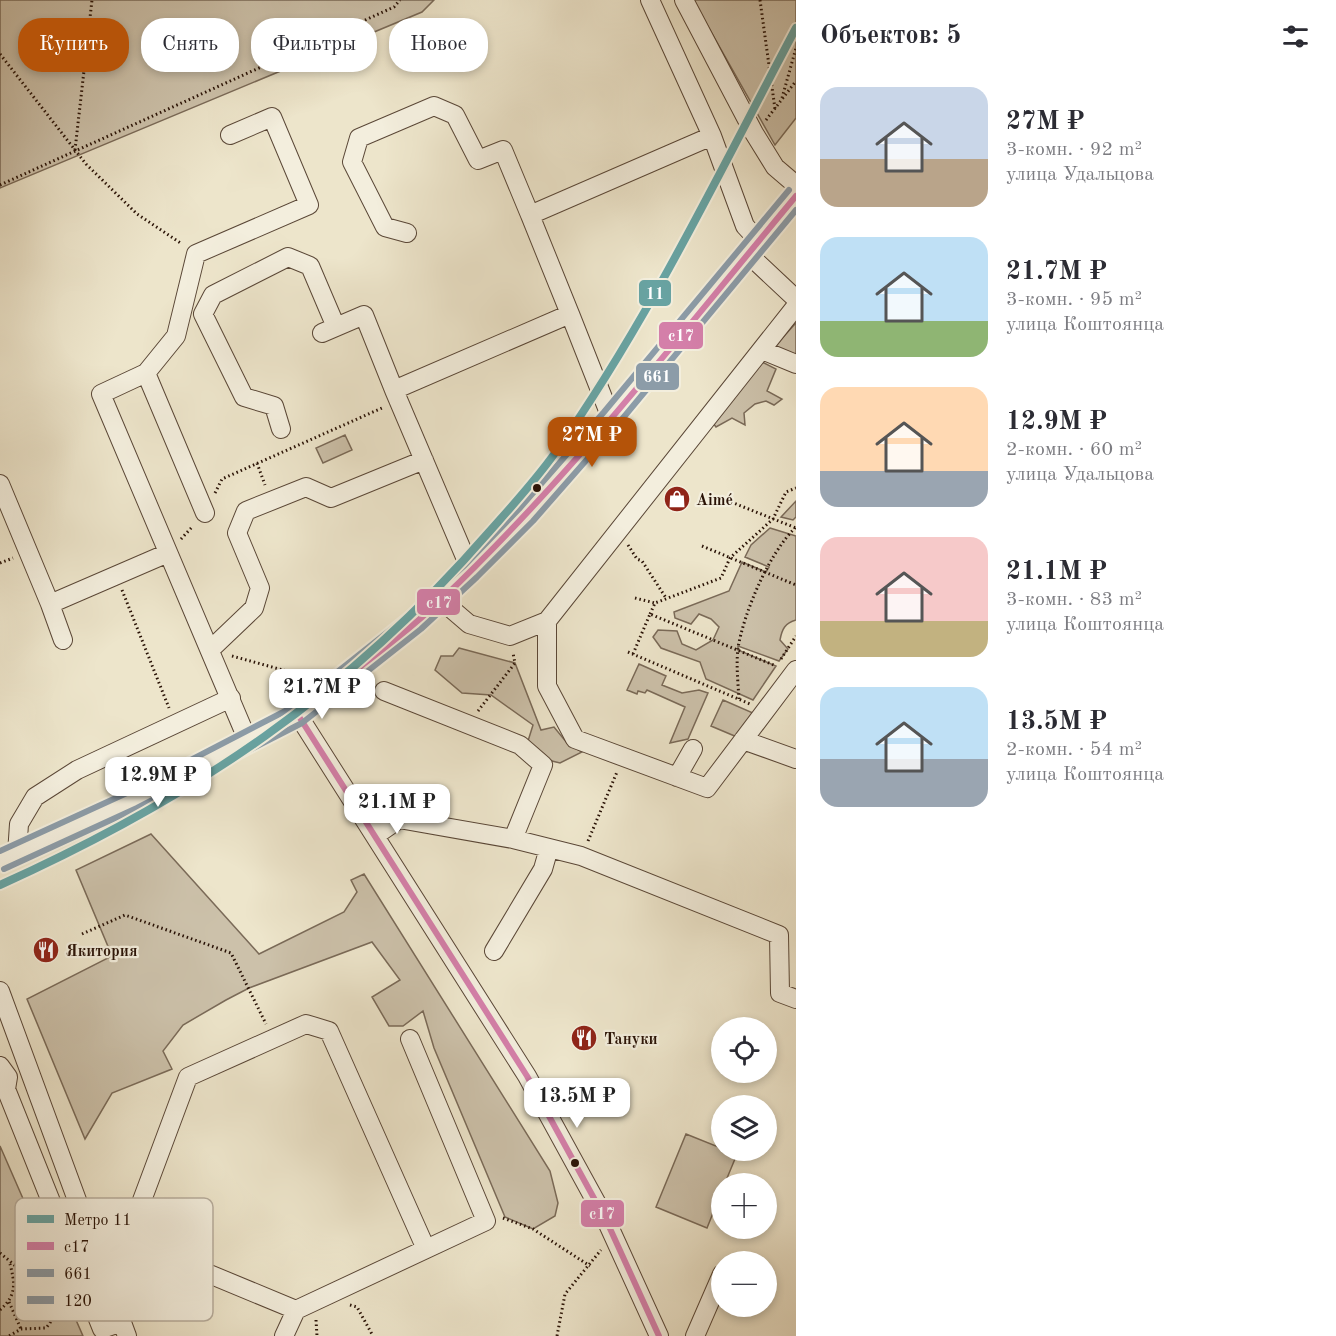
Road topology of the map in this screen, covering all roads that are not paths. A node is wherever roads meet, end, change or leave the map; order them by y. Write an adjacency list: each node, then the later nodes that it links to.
1 (650, 0): 4 (street)
2 (684, 0): 5 (street)
3 (230, 135): 15 (street)
4 (712, 136): 7 (street); 9 (street)
5 (796, 185)
6 (796, 196): 9 (street)
7 (530, 215): 8 (street); 12 (street)
8 (407, 233)
9 (754, 247): 10 (street); 17 (street)
10 (796, 299)
11 (796, 306): 13 (street)
12 (570, 314): 16 (street); 17 (street)
13 (762, 350): 14 (street); 26 (street)
14 (796, 364)
15 (146, 373): 21 (street); 22 (street)
16 (397, 395): 18 (street); 19 (street)
17 (611, 418): 23 (street)
18 (282, 429)
19 (424, 460): 23 (street); 28 (street)
20 (0, 484): 25 (street)
21 (205, 513)
22 (168, 553): 25 (street); 28 (street)
23 (471, 571): 24 (street)
24 (441, 600): 26 (street); 32 (street)
25 (50, 604): 27 (street)
26 (547, 621): 37 (street)
27 (63, 640)
28 (210, 650): 31 (street)
29 (796, 670): 33 (street)
30 (384, 691): 39 (street)
31 (231, 698): 34 (street); 41 (street)
32 (298, 715): 34 (street); 38 (street)
33 (742, 740): 36 (street); 37 (street)
34 (248, 741): 41 (street)
35 (693, 748): 37 (street)
36 (796, 759)
37 (677, 777)
38 (376, 835): 39 (street); 57 (street)
39 (513, 839): 40 (street)
40 (549, 848): 42 (street); 44 (street)
41 (8, 857)
42 (494, 951)
43 (0, 991): 48 (street)
44 (796, 999)
45 (410, 1039): 50 (street)
46 (0, 1066): 47 (street)
47 (50, 1198)
48 (77, 1198)
49 (143, 1198): 50 (street)
50 (426, 1249): 53 (street)
51 (213, 1276): 53 (street)
52 (711, 1299): 58 (street)
53 (296, 1310): 56 (street)
54 (99, 1321): 55 (street)
55 (125, 1329)
56 (284, 1336)
57 (659, 1336)
58 (695, 1336)

